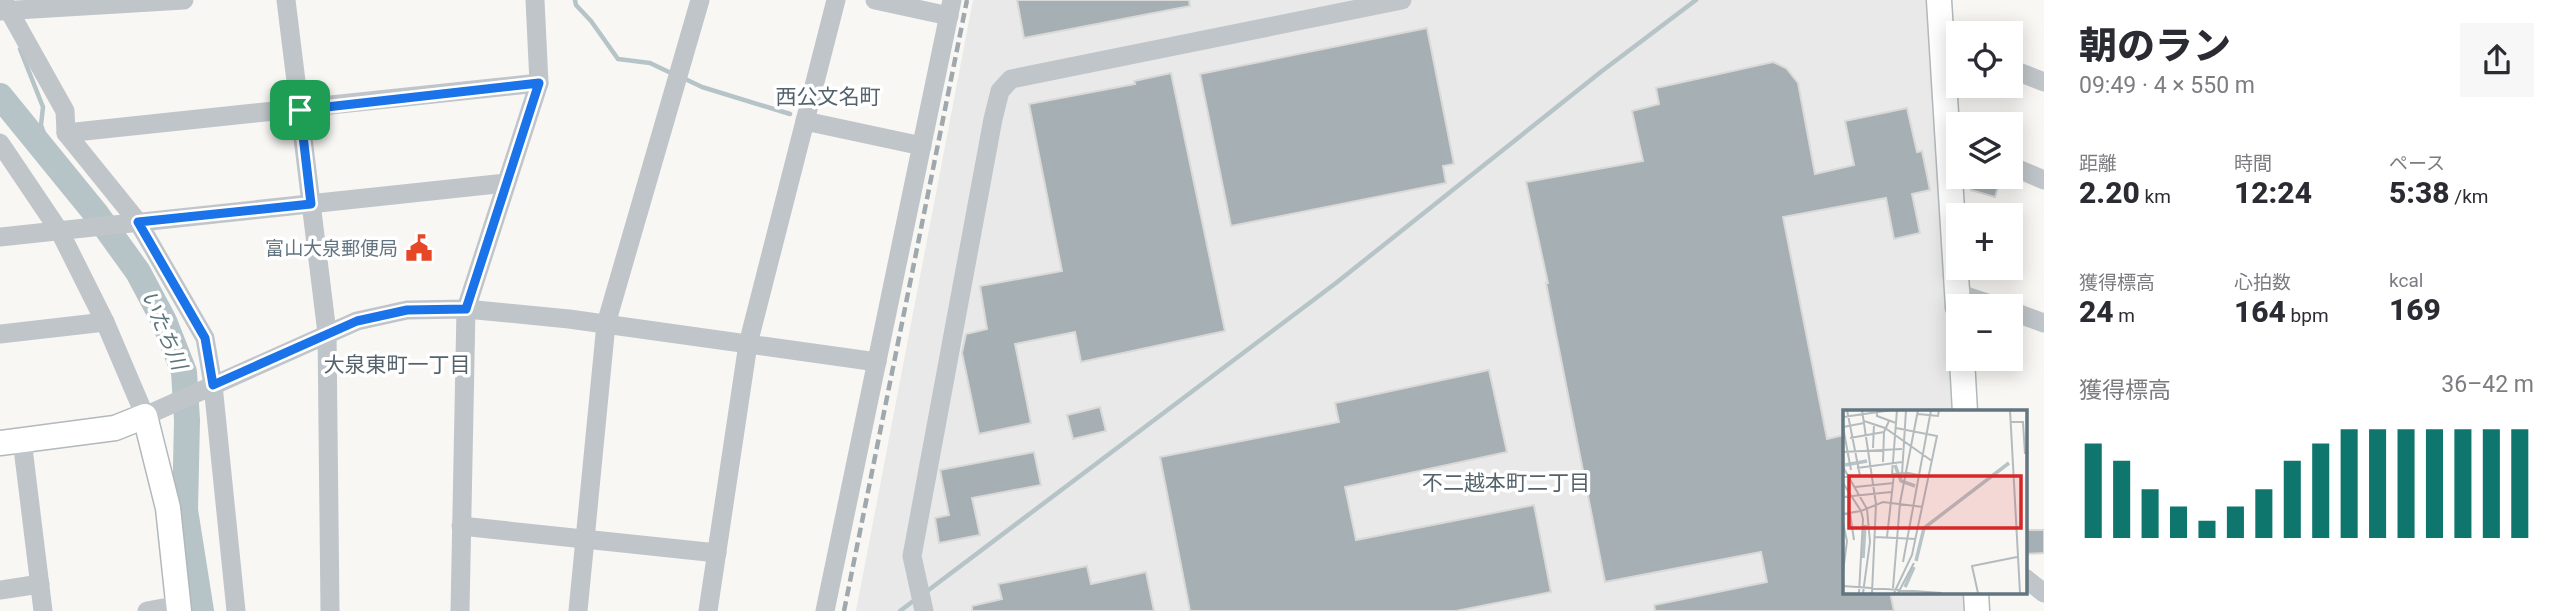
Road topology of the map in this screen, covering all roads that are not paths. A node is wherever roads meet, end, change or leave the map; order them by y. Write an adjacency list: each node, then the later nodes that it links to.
1 (184, 0): 9 (street)
2 (286, 0): 16 (street)
3 (535, 0): 15 (street)
4 (701, 0): 34 (street)
5 (835, 0): 17 (street)
6 (875, 0): 11 (street)
7 (1402, 0): 60 (street)
8 (1939, 0): 12 (main road)
9 (131, 2): 10 (street)
10 (5, 7): 18 (street)
11 (951, 8): 20 (street)
12 (1946, 28)
13 (2023, 74): 14 (street)
14 (2044, 82)
15 (539, 83): 16 (street); 23 (street)
16 (300, 110): 18 (street); 25 (street)
17 (805, 121): 20 (street); 37 (street)
18 (66, 133): 26 (street)
19 (0, 143): 27 (street)
20 (922, 146): 38 (street)
21 (2023, 171): 22 (street)
22 (2044, 180)
23 (506, 183): 25 (street); 30 (street)
24 (1954, 189): 29 (main road)
25 (311, 204): 26 (street); 35 (street)
26 (138, 222): 27 (street); 40 (street)
27 (67, 231): 28 (street); 32 (street)
28 (0, 237)
29 (1958, 294)
30 (466, 309): 34 (street); 35 (street); 44 (street)
31 (2023, 316): 33 (street)
32 (105, 322): 36 (street); 42 (street)
33 (2044, 323)
34 (606, 324): 37 (street); 45 (street)
35 (327, 333): 40 (street); 55 (street)
36 (0, 334)
37 (748, 344): 38 (street); 46 (street)
38 (877, 362): 59 (street)
39 (1963, 371): 41 (main road)
40 (209, 387): 42 (street); 54 (street)
41 (1965, 410)
42 (148, 414): 43 (main road); 51 (main road)
43 (11, 442): 48 (street)
44 (461, 526): 45 (street); 56 (street)
45 (584, 538): 46 (street); 57 (street)
46 (717, 553): 58 (street)
47 (2026, 579): 50 (street)
48 (40, 584): 49 (street); 52 (street)
49 (0, 590)
50 (2044, 593)
51 (179, 608): 53 (street)
52 (43, 611)
53 (146, 611)
54 (236, 611)
55 (330, 611)
56 (460, 611)
57 (578, 611)
58 (708, 611)
59 (825, 611)
60 (924, 611)

